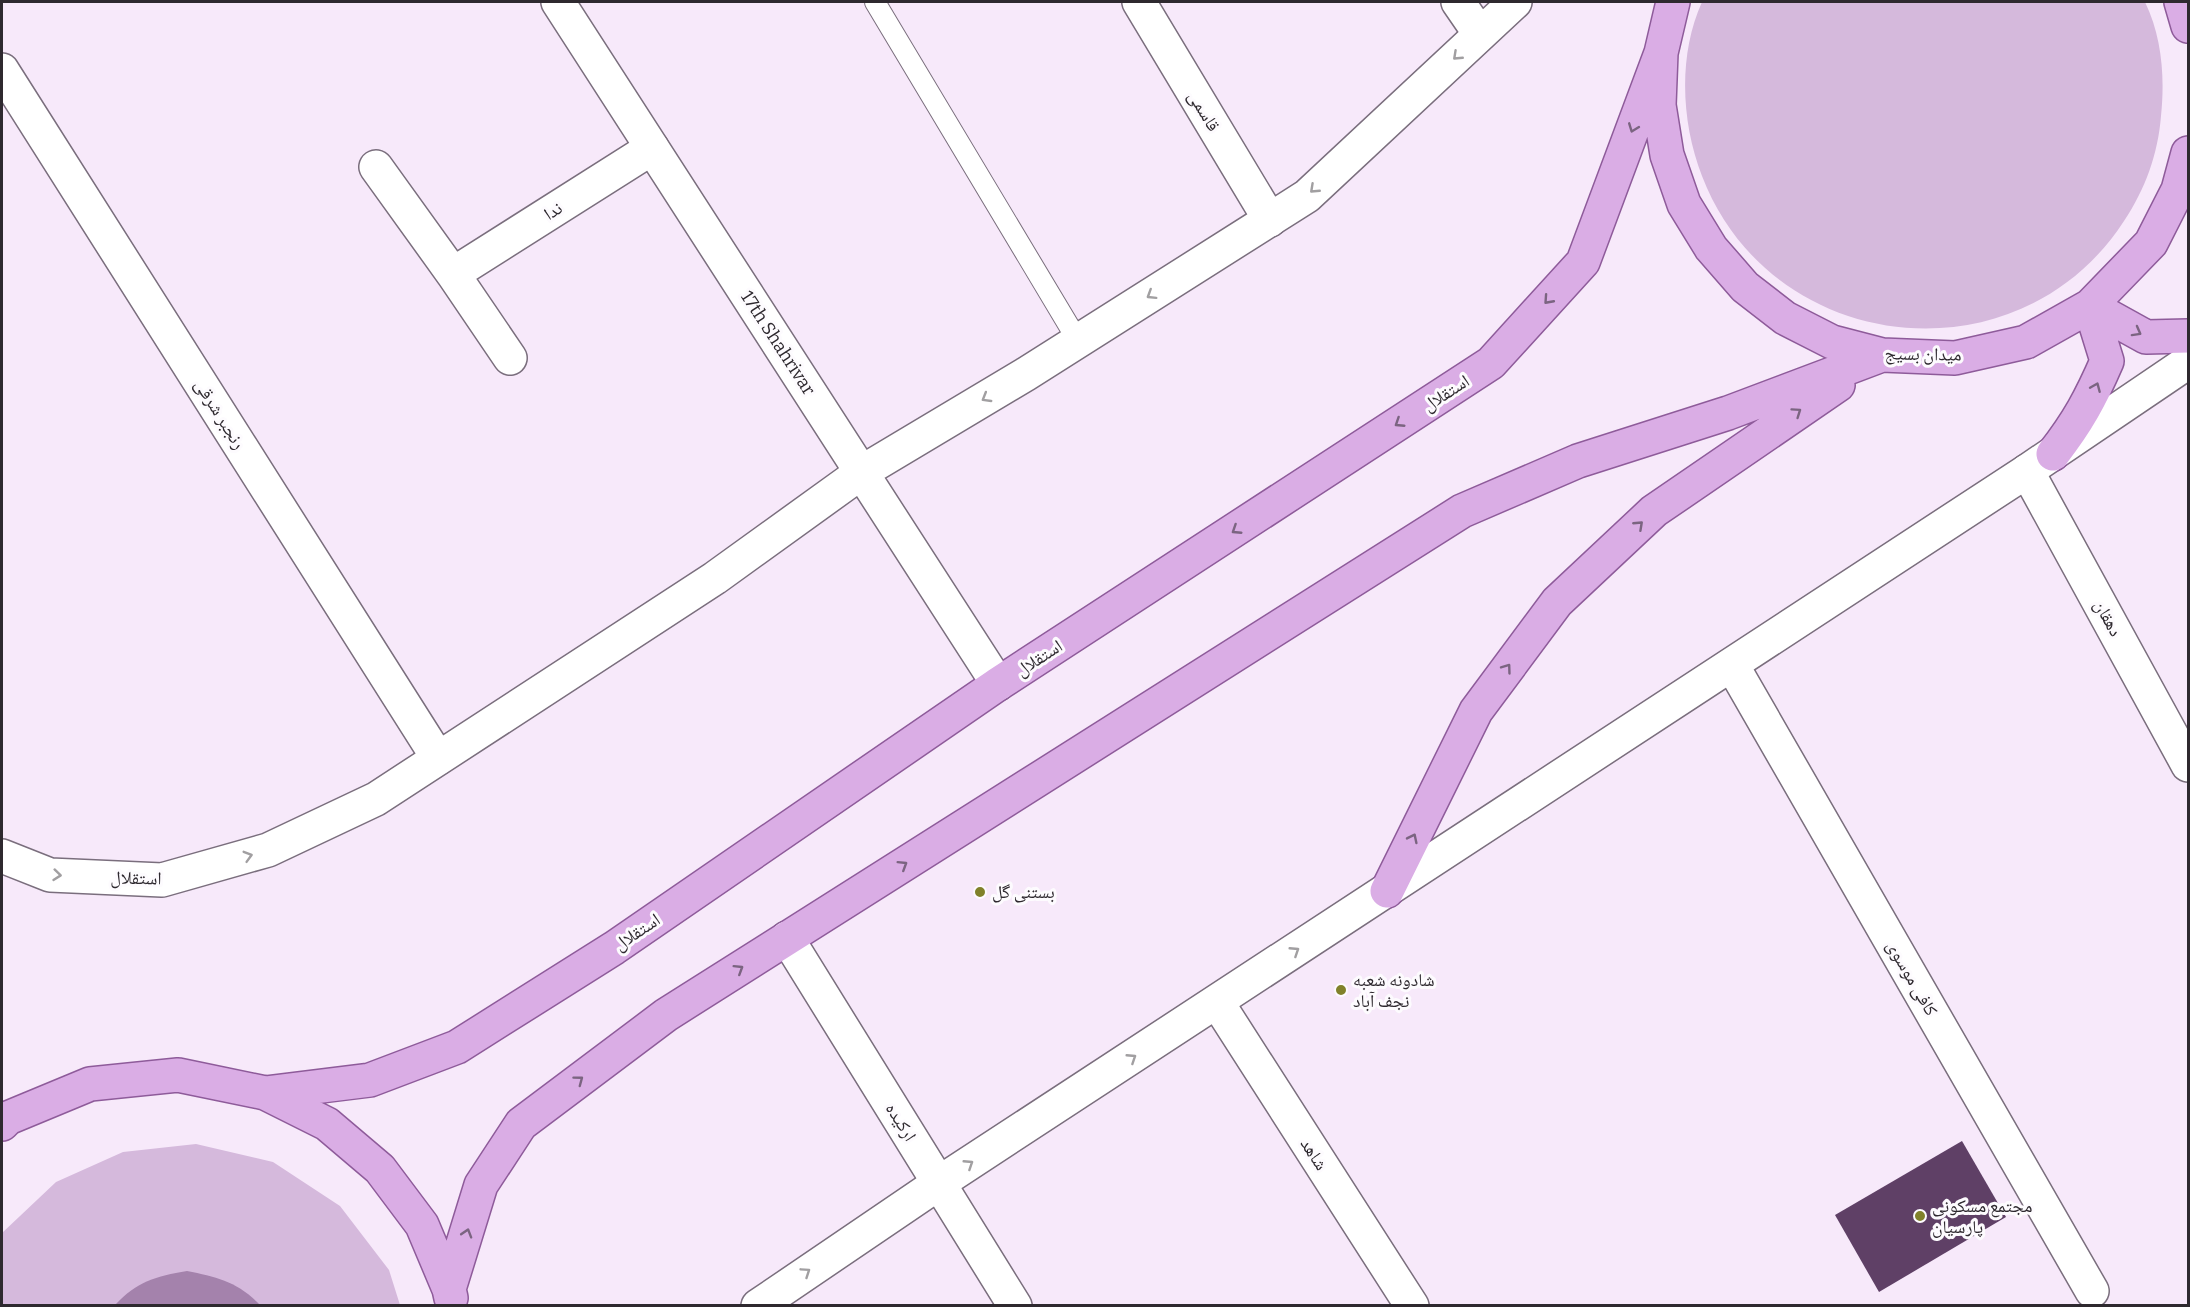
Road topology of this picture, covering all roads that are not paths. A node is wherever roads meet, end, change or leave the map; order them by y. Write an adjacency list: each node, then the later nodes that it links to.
1 (558, 2): 12 (street, 17th Shahrivar)
2 (875, 2): 21 (lane)
3 (1139, 2): 16 (street, قاسمی)
4 (1458, 2): 9 (street)
5 (1515, 2): 9 (street, استقلال)
6 (1673, 2): 10 (main road, میدان بسیج)
7 (2181, 2): 8 (main road)
8 (2188, 26)
9 (1480, 34): 16 (street, استقلال, one-way to 16)
10 (1661, 53): 22 (main road, میدان بسیج); 28 (main road, استقلال, one-way to 28)
11 (2, 70): 29 (street, رنجبر شرقی)
12 (652, 148): 18 (street, ندا); 26 (street, 17th Shahrivar)
13 (2188, 153): 17 (main road, میدان بسیج)
14 (376, 167): 18 (street)
15 (2188, 214): 17 (main road)
16 (1270, 220): 21 (street, استقلال, one-way to 21)
17 (2151, 243): 19 (main road, میدان بسیج)
18 (453, 274): 23 (street)
19 (2090, 306): 20 (main road, one-way to 20); 22 (main road, میدان بسیج); 25 (main road, one-way to 19)
20 (2188, 336)
21 (1078, 341): 26 (street, استقلال, one-way to 26)
22 (1882, 355): 32 (main road, one-way to 22); 33 (main road, one-way to 22)
23 (510, 358)
24 (2188, 362): 25 (street)
25 (2040, 462): 27 (street); 30 (street, دهقان)
26 (862, 472): 28 (street, 17th Shahrivar); 29 (street, استقلال)
27 (1732, 665): 32 (street); 38 (street, کافی موسوی)
28 (998, 684): 35 (main road, استقلال)
29 (438, 759): 31 (street, استقلال, one-way to 29)
30 (2188, 765)
31 (2, 856)
32 (1387, 891): 34 (street, one-way to 32)
33 (787, 938): 37 (street, ارکیده); 39 (main road, one-way to 33)
34 (1217, 1002): 37 (street, one-way to 34); 42 (street, شاهد)
35 (265, 1093): 36 (main road); 39 (main road)
36 (2, 1124)
37 (939, 1183): 40 (street, one-way to 37); 41 (street, ارکیده)
38 (2092, 1291)
39 (451, 1297)
40 (758, 1305)
41 (1015, 1305)
42 (1412, 1305)

